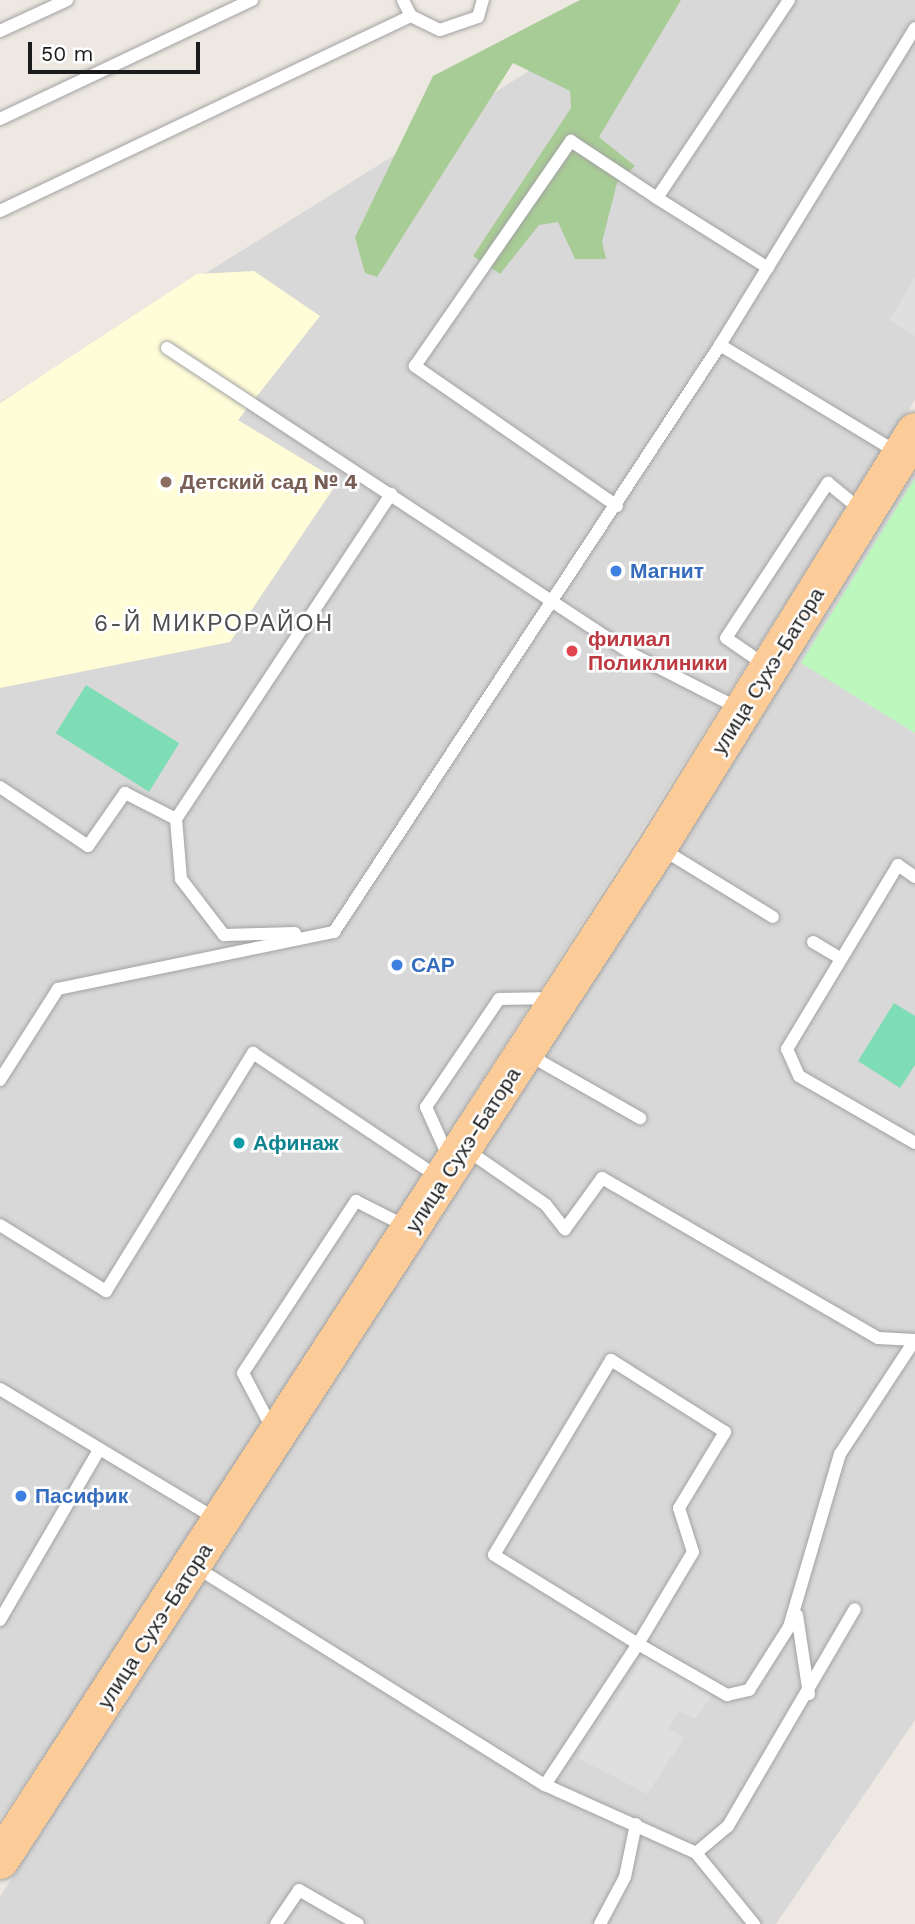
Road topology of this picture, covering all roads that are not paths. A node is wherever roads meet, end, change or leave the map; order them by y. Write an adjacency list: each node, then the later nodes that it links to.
1 (68, 0): 8 (lane)
2 (252, 0): 9 (lane)
3 (403, 0): 6 (lane)
4 (483, 0): 6 (lane)
5 (789, 0): 10 (lane)
6 (411, 16): 11 (lane)
7 (915, 28): 12 (lane)
8 (0, 31)
9 (0, 119)
10 (657, 198): 12 (lane); 17 (lane)
11 (0, 211)
12 (768, 268): 13 (lane)
13 (720, 345): 15 (lane); 17 (lane)
14 (167, 348): 16 (lane)
15 (908, 443): 18 (main road, улица Сухэ-Батора)
16 (391, 494): 19 (lane); 23 (lane)
17 (617, 506): 19 (lane)
18 (864, 513): 20 (main road, улица Сухэ-Батора); 20 (lane)
19 (550, 600): 21 (lane); 27 (lane)
20 (770, 669): 21 (main road, улица Сухэ-Батора)
21 (744, 712): 24 (main road, улица Сухэ-Батора)
22 (0, 786): 23 (lane)
23 (176, 819): 27 (lane)
24 (658, 847): 26 (lane); 30 (main road, улица Сухэ-Батора)
25 (915, 877): 29 (lane)
26 (773, 917)
27 (334, 932): 32 (lane)
28 (813, 942): 29 (lane)
29 (840, 958): 34 (lane)
30 (561, 998): 31 (main road, улица Сухэ-Батора); 35 (lane)
31 (525, 1053): 33 (lane); 35 (main road, улица Сухэ-Батора)
32 (0, 1080)
33 (640, 1118)
34 (915, 1143)
35 (453, 1165): 36 (lane); 37 (main road, улица Сухэ-Батора); 38 (lane)
36 (0, 1225)
37 (412, 1230): 40 (main road, улица Сухэ-Батора); 40 (lane)
38 (915, 1340): 44 (lane)
39 (0, 1389): 41 (lane)
40 (277, 1438): 42 (main road, улица Сухэ-Батора)
41 (99, 1450): 42 (lane); 46 (lane)
42 (221, 1522): 43 (main road, улица Сухэ-Батора)
43 (194, 1566): 49 (lane); 52 (main road, улица Сухэ-Батора)
44 (798, 1600): 47 (lane); 48 (lane)
45 (855, 1609): 48 (lane)
46 (0, 1620)
47 (638, 1644): 47 (lane); 49 (lane)
48 (809, 1694): 51 (lane)
49 (545, 1785): 50 (lane)
50 (636, 1824): 51 (lane); 55 (lane)
51 (696, 1853): 56 (lane)
52 (0, 1860)
53 (276, 1924): 54 (lane)
54 (358, 1924)
55 (600, 1924)
56 (754, 1924)

